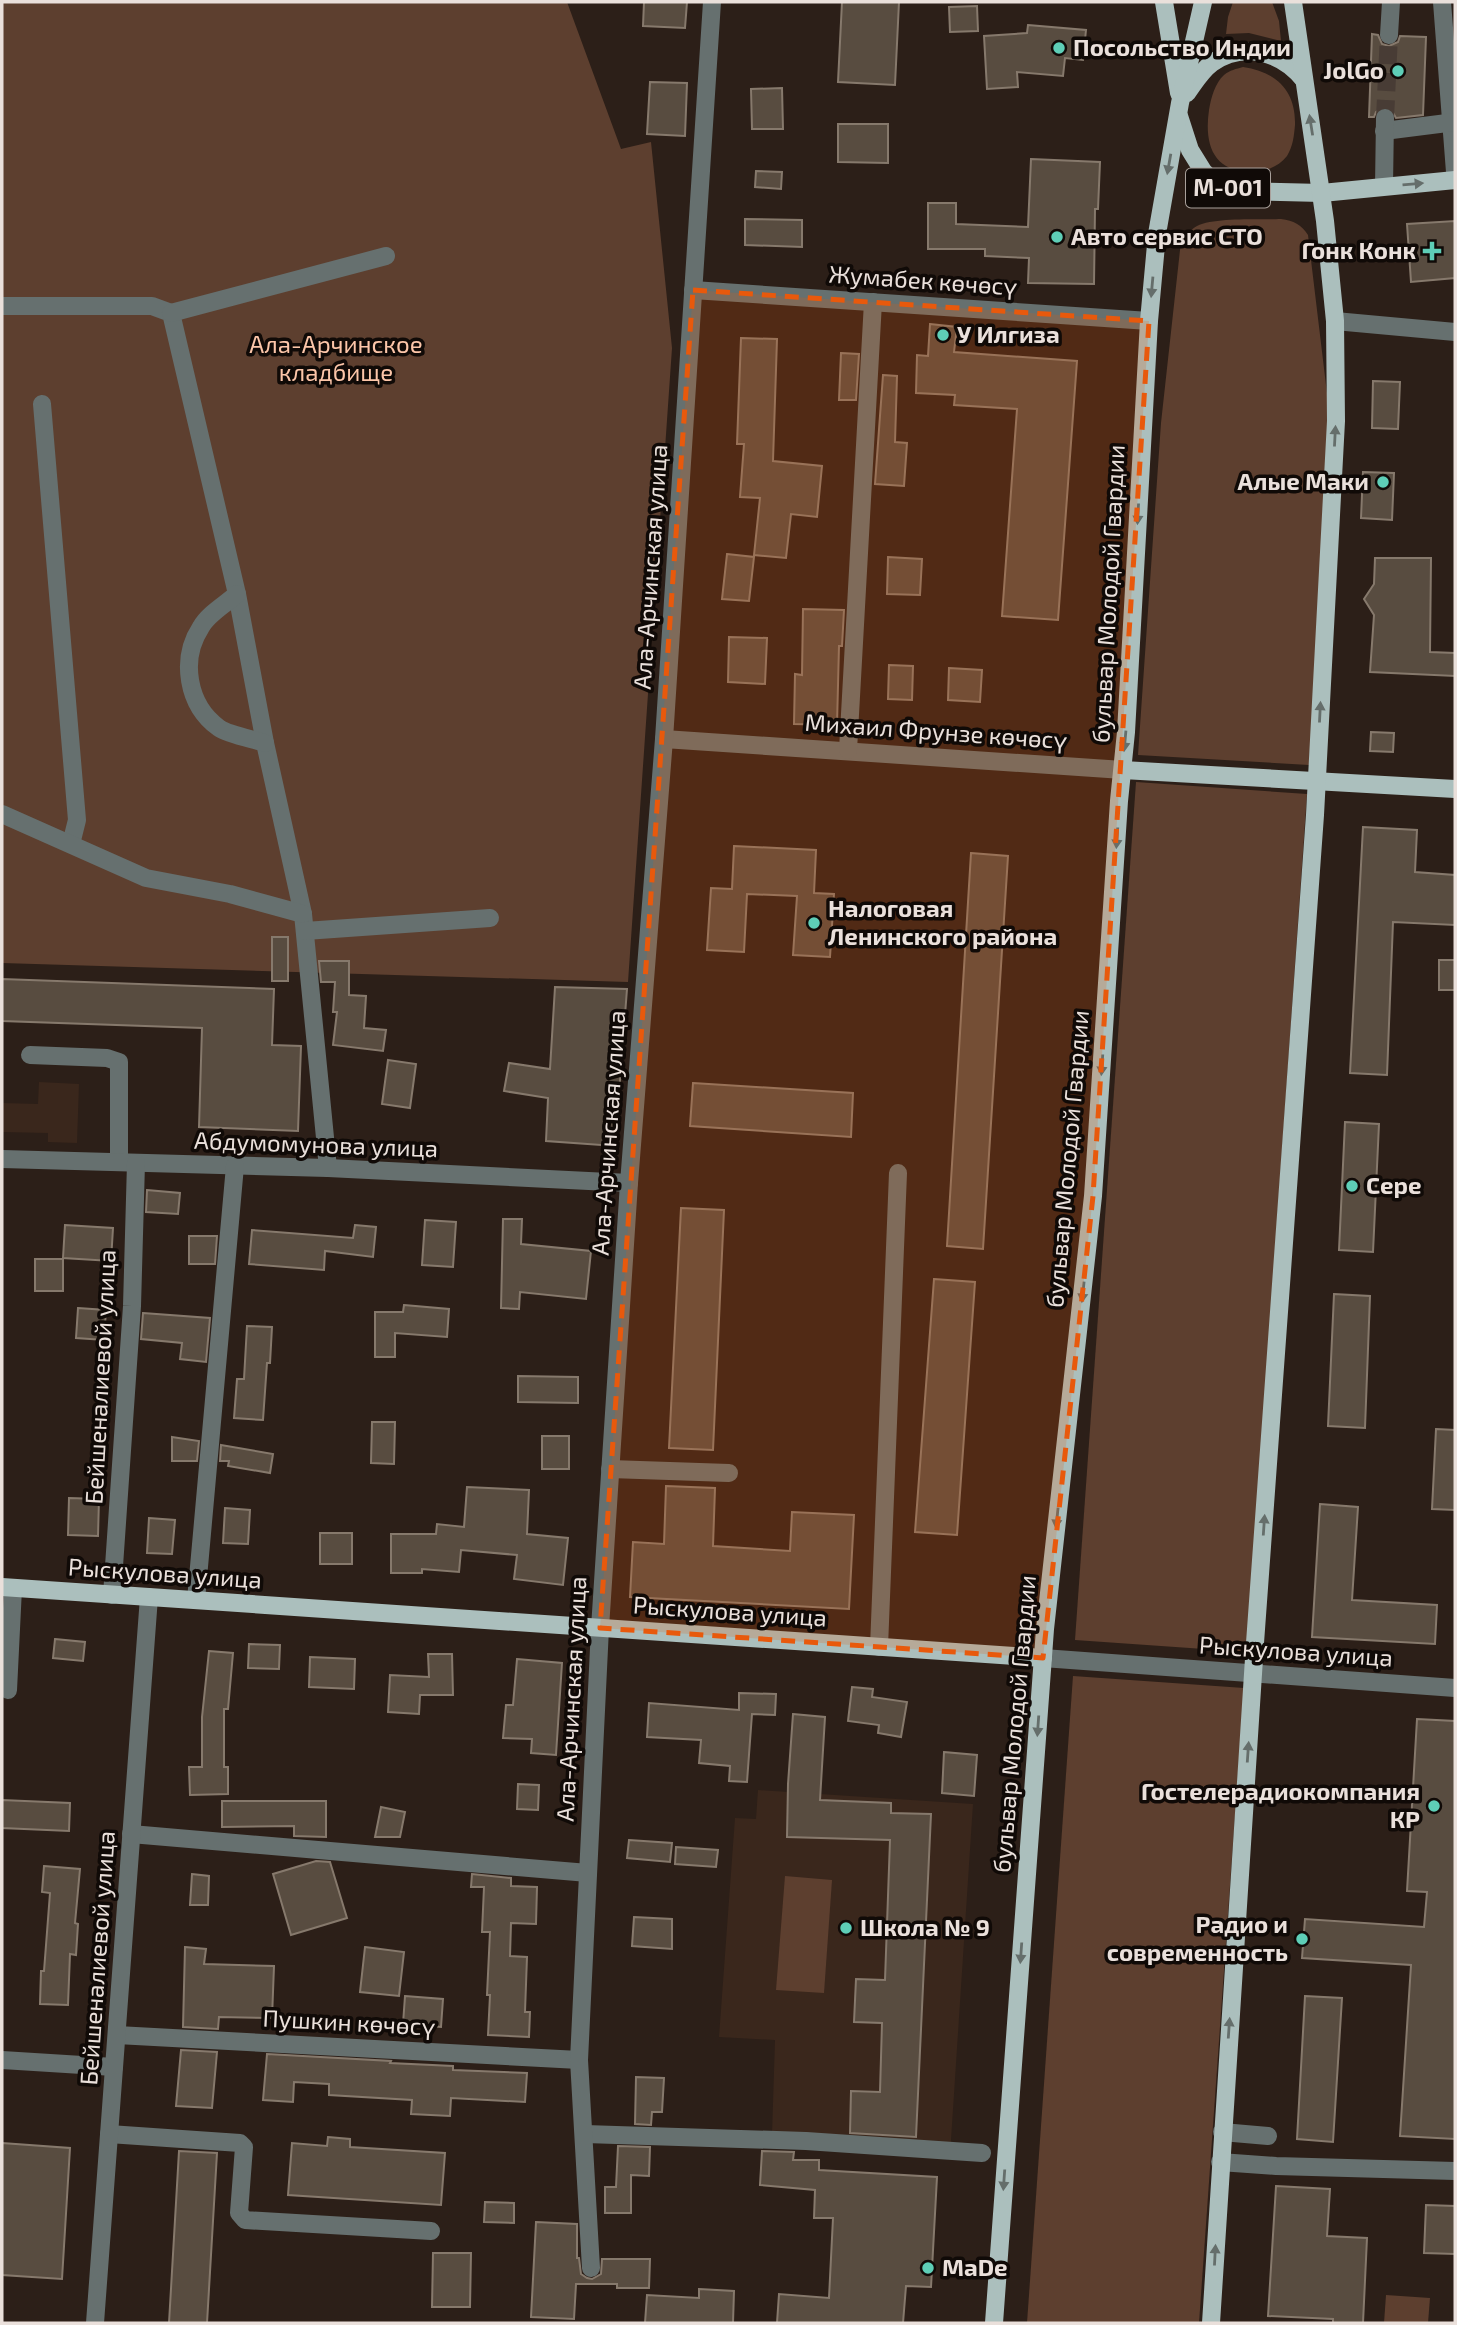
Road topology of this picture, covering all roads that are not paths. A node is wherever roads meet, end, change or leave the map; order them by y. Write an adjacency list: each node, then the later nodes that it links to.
1 (710, 2): 16 (street, Ала-Арчинская улица)
2 (1164, 2): 9 (main road, М-001)
3 (1203, 2): 9 (main road, бульвар Молодой Гвардии)
4 (1293, 2): 8 (main road)
5 (1391, 2): 7 (street)
6 (1442, 2): 10 (street)
7 (1389, 35)
8 (1304, 80): 9 (main road); 14 (main road, one-way to 8)
9 (1179, 108): 14 (main road, М-001); 20 (main road, бульвар Молодой Гвардии, one-way to 20)
10 (1453, 122): 11 (street); 13 (street)
11 (1455, 172)
12 (1455, 180): 13 (main road, М-001, one-way to 12)
13 (1384, 187): 14 (main road, М-001)
14 (1322, 193): 21 (main road)
15 (387, 256): 19 (street)
16 (693, 290): 17 (street, Жумабек көчөсү); 25 (street, Ала-Арчинская улица)
17 (873, 302): 20 (street, Жумабек көчөсү); 27 (street)
18 (2, 306): 19 (street)
19 (171, 313): 24 (street)
20 (1149, 321): 28 (main road, бульвар Молодой Гвардии, one-way to 28)
21 (1335, 321): 22 (street); 29 (main road, one-way to 21)
22 (1455, 332)
23 (42, 404): 32 (street)
24 (237, 594): 26 (street); 26 (street)
25 (664, 739): 27 (street, Михаил Фрунзе көчөсү); 41 (street, Ала-Арчинская улица)
26 (265, 743): 34 (street)
27 (848, 750): 28 (street, Михаил Фрунзе көчөсү)
28 (1123, 770): 29 (main road, Михаил Фрунзе көчөсү); 50 (main road, бульвар Молодой Гвардии, one-way to 50)
29 (1318, 780): 30 (main road, Михаил Фрунзе көчөсү); 51 (main road, one-way to 29)
30 (1455, 789)
31 (2, 814): 32 (street)
32 (71, 844): 34 (street)
33 (490, 918): 34 (street)
34 (304, 923): 39 (street)
35 (30, 1055): 37 (street, Бейшеналиевой улица)
36 (2, 1159): 37 (street, Абдумомунова улица)
37 (128, 1163): 38 (street, Абдумомунова улица); 45 (street, Бейшеналиевой улица)
38 (235, 1166): 39 (street, Абдумомунова улица); 47 (street)
39 (328, 1168): 41 (street, Абдумомунова улица)
40 (898, 1173): 49 (street)
41 (629, 1183): 42 (street, Ала-Арчинская улица)
42 (610, 1469): 43 (street); 48 (street, Ала-Арчинская улица)
43 (729, 1472)
44 (7, 1588): 45 (main road, Рыскулова улица); 53 (street)
45 (112, 1595): 46 (main road, Рыскулова улица)
46 (149, 1597): 47 (main road, Рыскулова улица); 54 (street, Бейшеналиевой улица)
47 (196, 1600): 48 (main road, Рыскулова улица)
48 (600, 1628): 49 (main road, Рыскулова улица); 55 (street, Ала-Арчинская улица)
49 (879, 1647): 50 (main road, Рыскулова улица)
50 (1043, 1658): 51 (street, Рыскулова улица); 70 (main road, бульвар Молодой Гвардии, one-way to 70)
51 (1254, 1673): 52 (street, Рыскулова улица); 60 (main road, one-way to 51)
52 (1455, 1688)
53 (8, 1690)
54 (131, 1834): 55 (street); 56 (street, Бейшеналиевой улица)
55 (588, 1873): 58 (street, Ала-Арчинская улица)
56 (117, 2035): 58 (street, Пушкин көчөсү); 59 (street, Бейшеналиевой улица)
57 (2, 2060): 59 (street)
58 (579, 2060): 62 (street, Ала-Арчинская улица)
59 (114, 2067): 61 (street, Бейшеналиевой улица)
60 (1222, 2132): 63 (street); 65 (main road)
61 (109, 2134): 67 (street); 69 (street, Бейшеналиевой улица)
62 (585, 2134): 64 (street); 68 (street, Ала-Арчинская улица)
63 (1268, 2136)
64 (982, 2153)
65 (1220, 2162): 66 (street); 71 (main road, one-way to 65)
66 (1455, 2171)
67 (431, 2231)
68 (592, 2268)
69 (95, 2323)
70 (994, 2323)
71 (1212, 2323)

